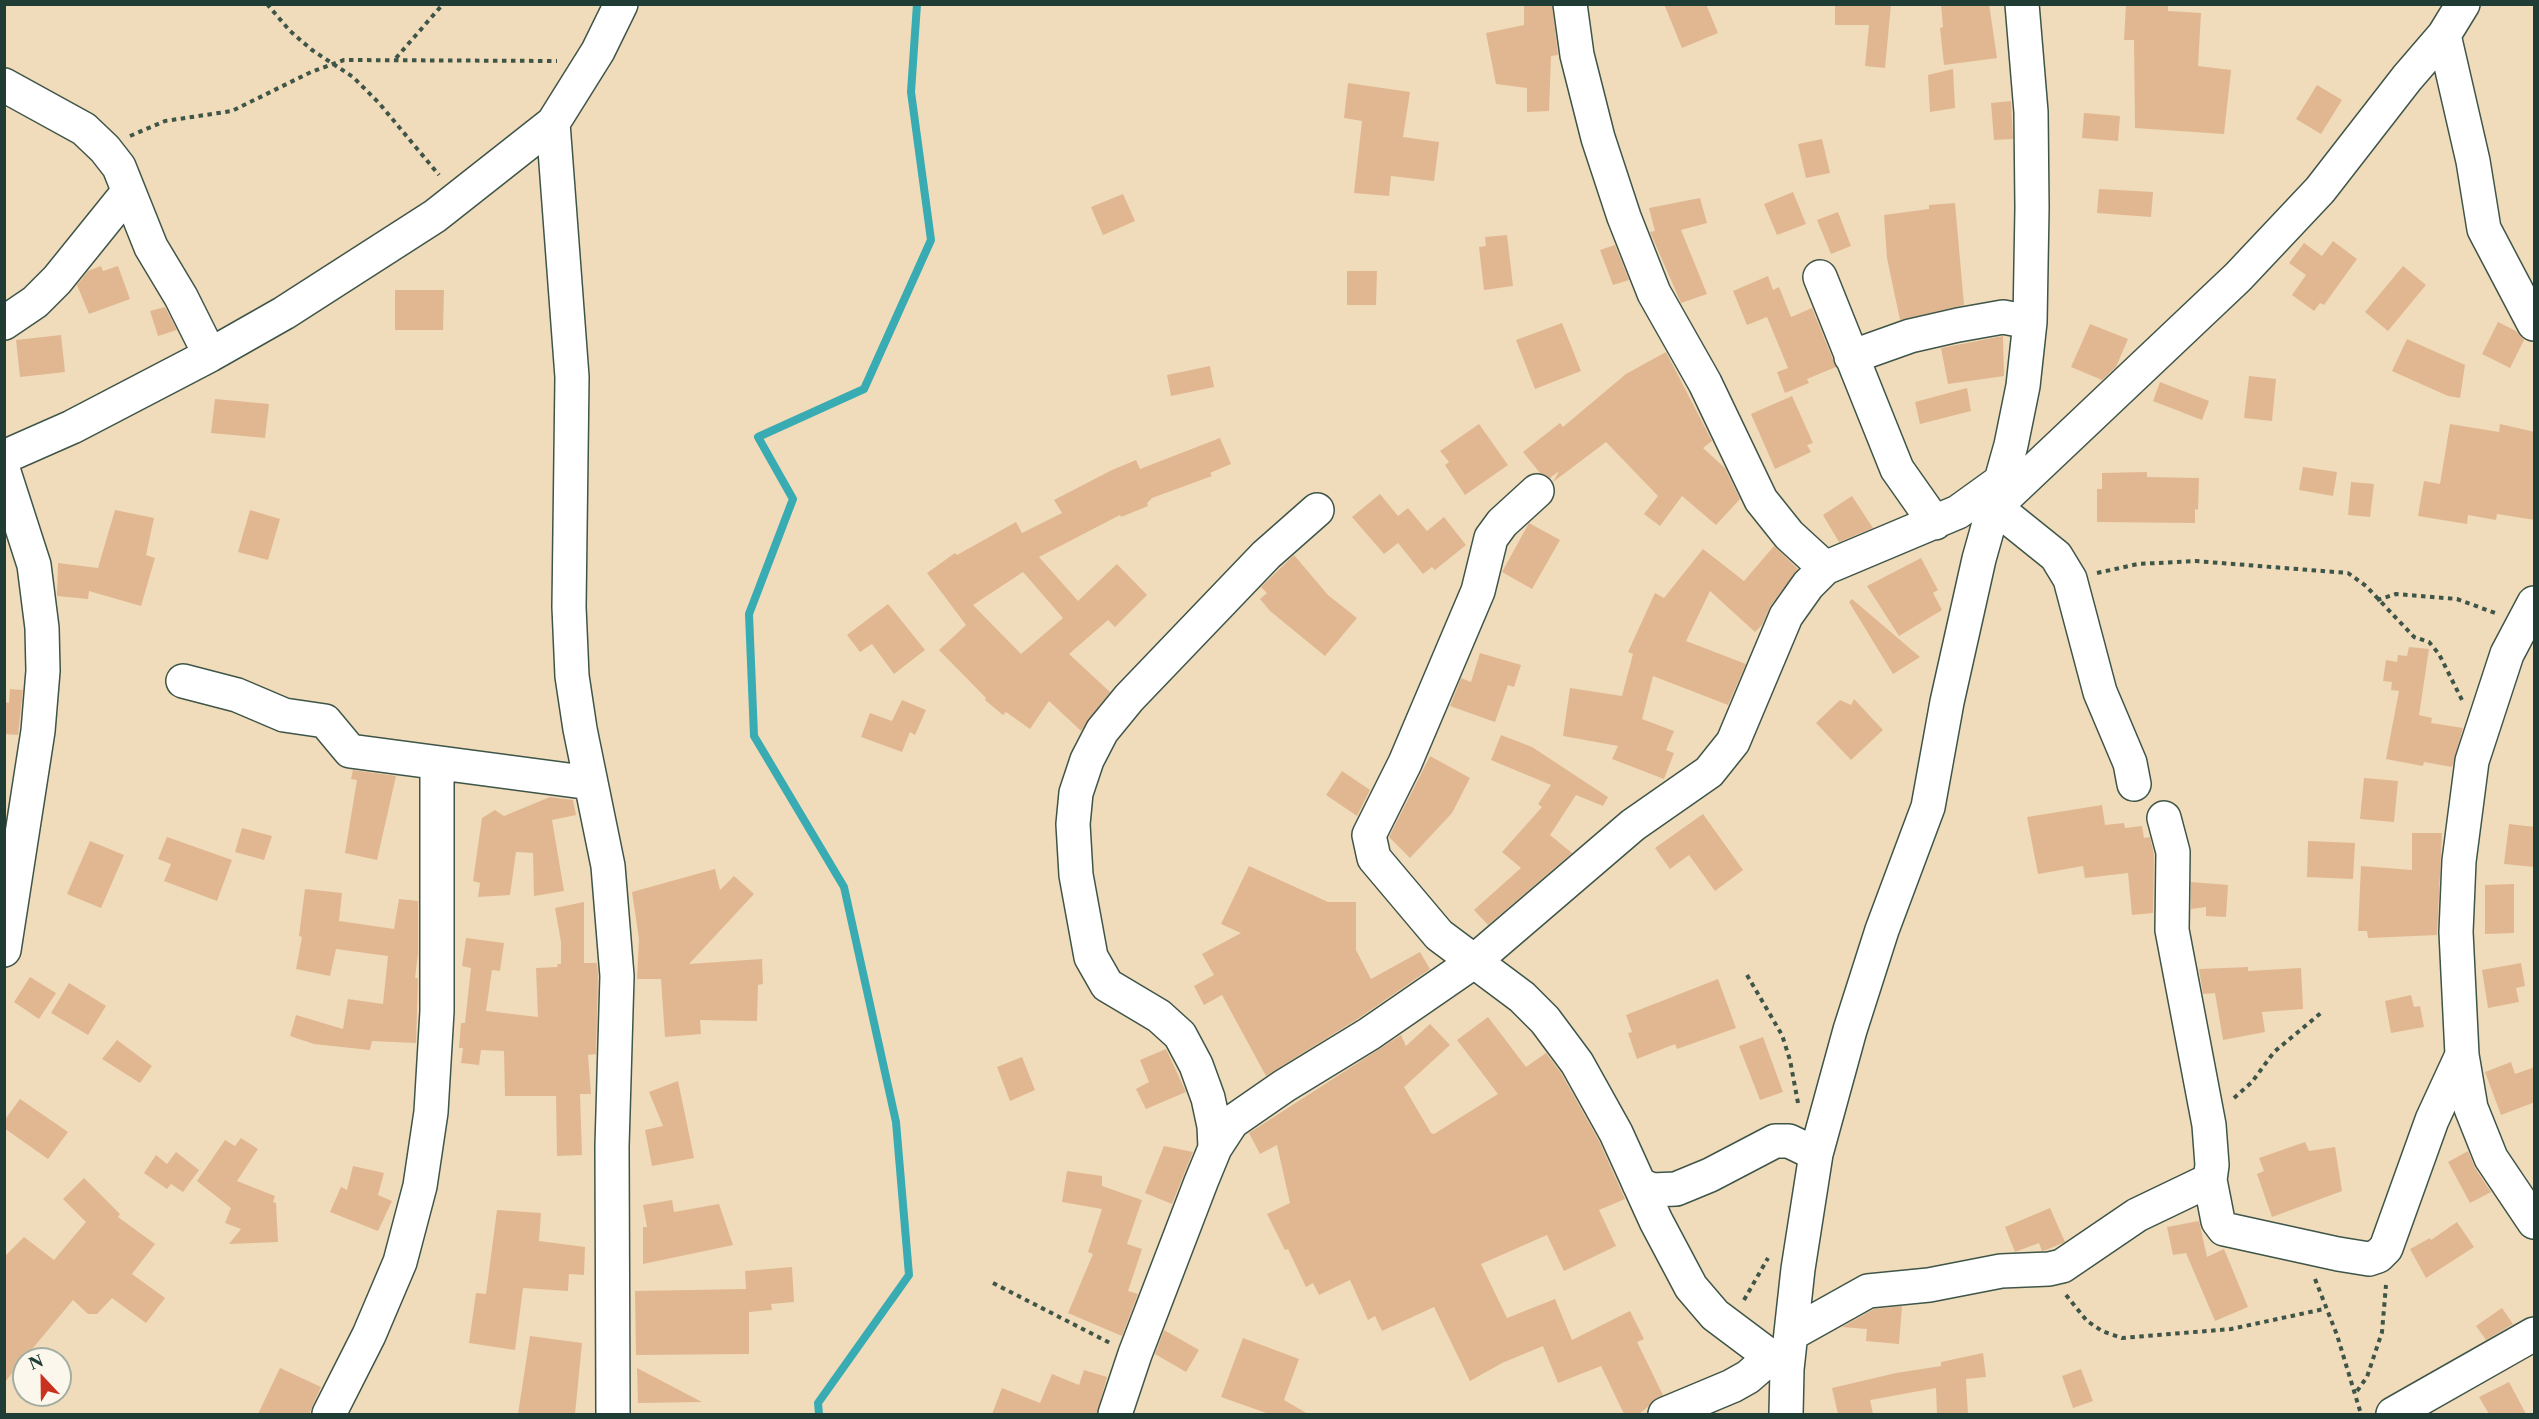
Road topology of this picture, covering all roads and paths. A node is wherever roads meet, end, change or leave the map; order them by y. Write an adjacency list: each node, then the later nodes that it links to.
1 (267, 4): 10 (path)
2 (443, 4): 8 (path)
3 (621, 4): 9 (street)
4 (1570, 4): 28 (street)
5 (2022, 4): 17 (street)
6 (2463, 4): 7 (street)
7 (2444, 35): 19 (street); 25 (street)
8 (396, 59): 9 (path); 10 (path)
9 (591, 62): 12 (street)
10 (333, 63): 13 (path); 15 (path)
11 (4, 85): 13 (street)
12 (553, 123): 15 (street); 35 (street)
13 (105, 149): 14 (street)
14 (128, 192): 18 (street); 20 (street)
15 (458, 199): 20 (street)
16 (1821, 277): 21 (street)
17 (2030, 322): 21 (street); 25 (street)
18 (4, 323)
19 (2535, 324)
20 (210, 355): 22 (street)
21 (1851, 357): 27 (street)
22 (4, 457)
23 (4, 472): 38 (street)
24 (1537, 491): 39 (street)
25 (1998, 494): 27 (street); 29 (street); 45 (street)
26 (1317, 510): 44 (street)
27 (1935, 523): 28 (street)
28 (1826, 568): 39 (street)
29 (2070, 579): 30 (path); 36 (street)
30 (2377, 600): 31 (path); 33 (path)
31 (2529, 613): 33 (street)
32 (183, 681): 34 (street)
33 (2481, 735): 42 (street)
34 (436, 764): 35 (street); 60 (street)
35 (591, 783): 61 (street)
36 (2134, 784)
37 (2164, 818): 43 (street)
38 (4, 950)
39 (1472, 963): 44 (street); 47 (street)
40 (1747, 975): 45 (path)
41 (2322, 1012): 43 (path)
42 (2462, 1055): 48 (street); 50 (street)
43 (2209, 1125): 46 (street)
44 (1215, 1148): 58 (street)
45 (1810, 1151): 47 (street); 57 (street)
46 (2210, 1180): 49 (street); 52 (street)
47 (1639, 1184): 55 (street)
48 (2535, 1222)
49 (2308, 1248): 50 (street); 54 (path)
50 (2386, 1248): 59 (path)
51 (1771, 1254): 55 (path)
52 (2049, 1269): 54 (path); 57 (street)
53 (993, 1283): 58 (path)
54 (2324, 1309): 59 (path)
55 (1734, 1329): 57 (street)
56 (2535, 1334): 66 (street)
57 (1783, 1353): 63 (street); 64 (street)
58 (1135, 1354): 62 (street)
59 (2356, 1392): 65 (path)
60 (328, 1414)
61 (613, 1414)
62 (1115, 1414)
63 (1665, 1414)
64 (1786, 1414)
65 (2361, 1414)
66 (2393, 1414)

